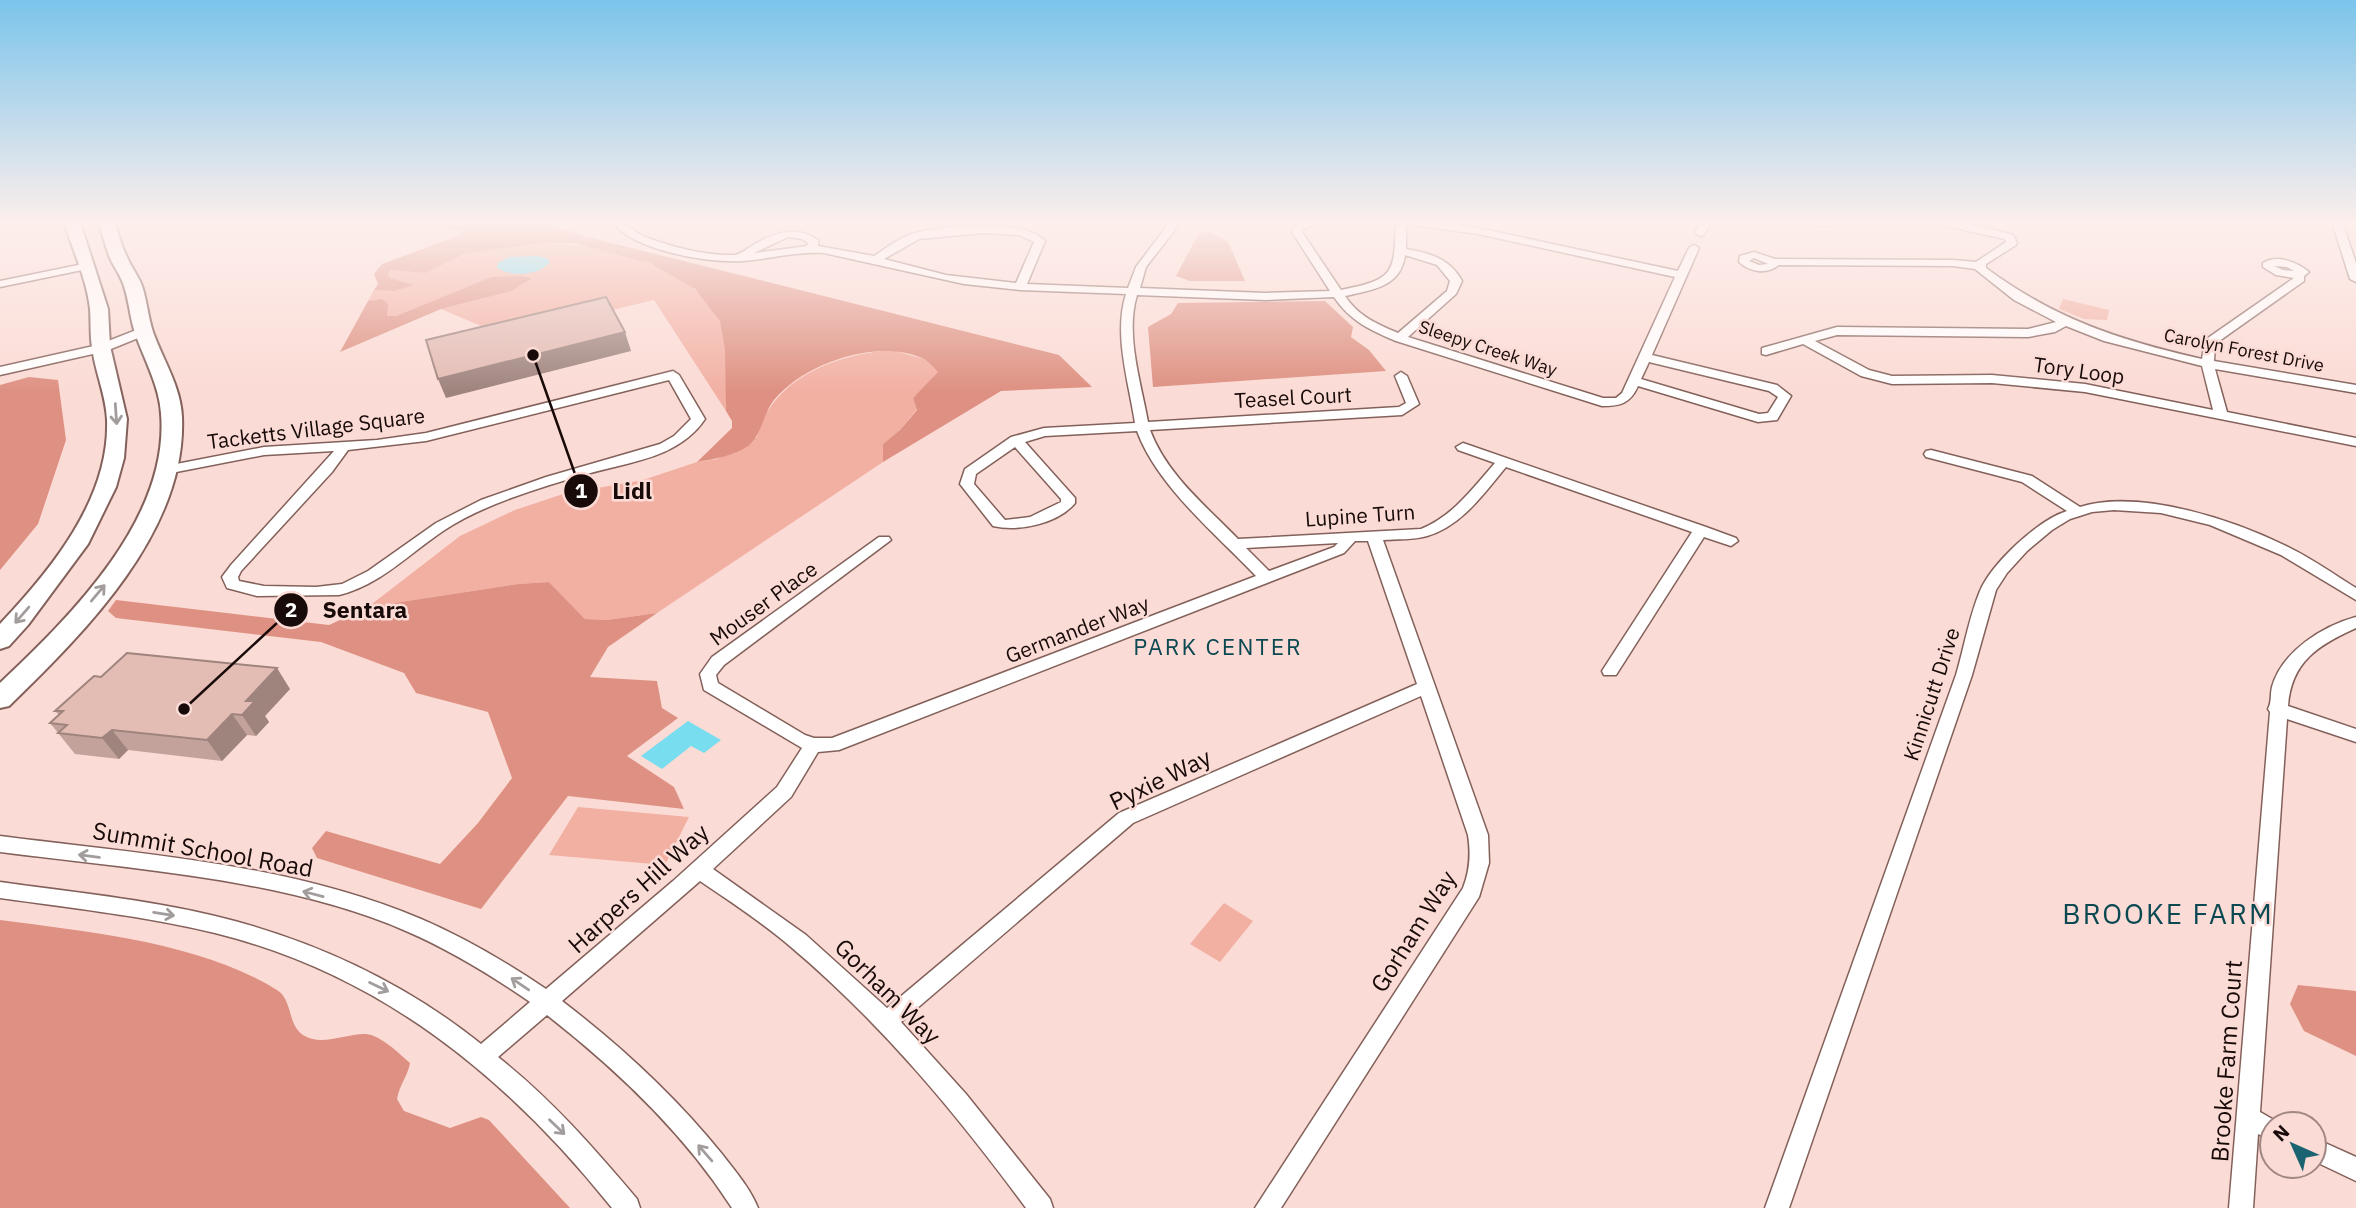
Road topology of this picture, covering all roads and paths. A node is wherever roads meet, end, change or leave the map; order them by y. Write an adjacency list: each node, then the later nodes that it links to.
1 (29, 278): 13 (street)
2 (91, 278): 21 (main road)
3 (130, 278): 18 (main road)
4 (949, 278): 14 (street)
5 (1023, 278): 14 (street)
6 (1137, 278): 15 (street)
7 (1327, 278): 16 (street, Sleepy Creek Way)
8 (1389, 278): 16 (street)
9 (1455, 278): 19 (street)
10 (1681, 278): 23 (street)
11 (1992, 278): 17 (street, Carolyn Forest Drive)
12 (2300, 278): 24 (street)
13 (0, 284)
14 (1020, 286): 15 (street)
15 (1132, 291): 16 (street); 30 (street)
16 (1337, 293): 19 (street, Sleepy Creek Way)
17 (2066, 321): 20 (street, Tory Loop); 24 (street, Carolyn Forest Drive)
18 (144, 331): 21 (street); 37 (main road)
19 (1400, 338): 27 (street, Sleepy Creek Way)
20 (1802, 340): 22 (street, Tory Loop); 29 (street, Tory Loop)
21 (102, 348): 25 (street); 48 (main road, one-way to 48)
22 (1766, 351)
23 (1646, 357): 27 (street); 27 (street)
24 (2208, 364): 28 (street, Carolyn Forest Drive); 29 (street)
25 (0, 371)
26 (1401, 376): 30 (street, Teasel Court)
27 (1634, 381)
28 (2356, 389)
29 (2221, 414): 32 (street, Tory Loop)
30 (1142, 426): 31 (street); 44 (street)
31 (1016, 440): 31 (street)
32 (2356, 442)
33 (345, 445): 33 (street, Tacketts Village Square); 37 (street, Tacketts Village Square)
34 (1463, 447): 36 (street)
35 (1931, 454): 38 (street)
36 (1503, 462): 39 (street); 40 (street, Lupine Turn)
37 (166, 470): 51 (main road, one-way to 37)
38 (2077, 511): 46 (street, Kinnicutt Drive); 69 (street, Kinnicutt Drive)
39 (1701, 530): 43 (street); 49 (street)
40 (1374, 536): 41 (street, Lupine Turn); 50 (street, Gorham Way)
41 (1350, 538): 44 (street, Lupine Turn); 45 (street, Germander Way)
42 (884, 540): 54 (street, Mouser Place)
43 (1731, 541)
44 (1233, 544): 45 (street)
45 (1266, 577): 54 (street, Germander Way)
46 (2356, 595)
47 (2356, 622): 52 (street, Brooke Farm Court)
48 (0, 640)
49 (1610, 671)
50 (1424, 687): 59 (street, Pyxie Way); 68 (street, Gorham Way)
51 (0, 699)
52 (2277, 709): 53 (street); 61 (street, Brooke Farm Court)
53 (2356, 736)
54 (813, 745): 56 (street, Harpers Hill Way)
55 (0, 844): 58 (street, Summit School Road, one-way to 55)
56 (700, 870): 58 (street, Harpers Hill Way); 59 (street, Gorham Way)
57 (0, 890): 60 (street, one-way to 60)
58 (548, 1003): 60 (street, Harpers Hill Way); 66 (street, Summit School Road, one-way to 58)
59 (886, 1022): 67 (street, Gorham Way)
60 (482, 1057): 65 (street, one-way to 65)
61 (2248, 1118): 62 (street); 70 (street, Brooke Farm Court)
62 (2258, 1123)
63 (2328, 1156): 64 (street)
64 (2356, 1169)
65 (628, 1208)
66 (746, 1208)
67 (1041, 1208)
68 (1268, 1208)
69 (1777, 1208)
70 (2241, 1208)

